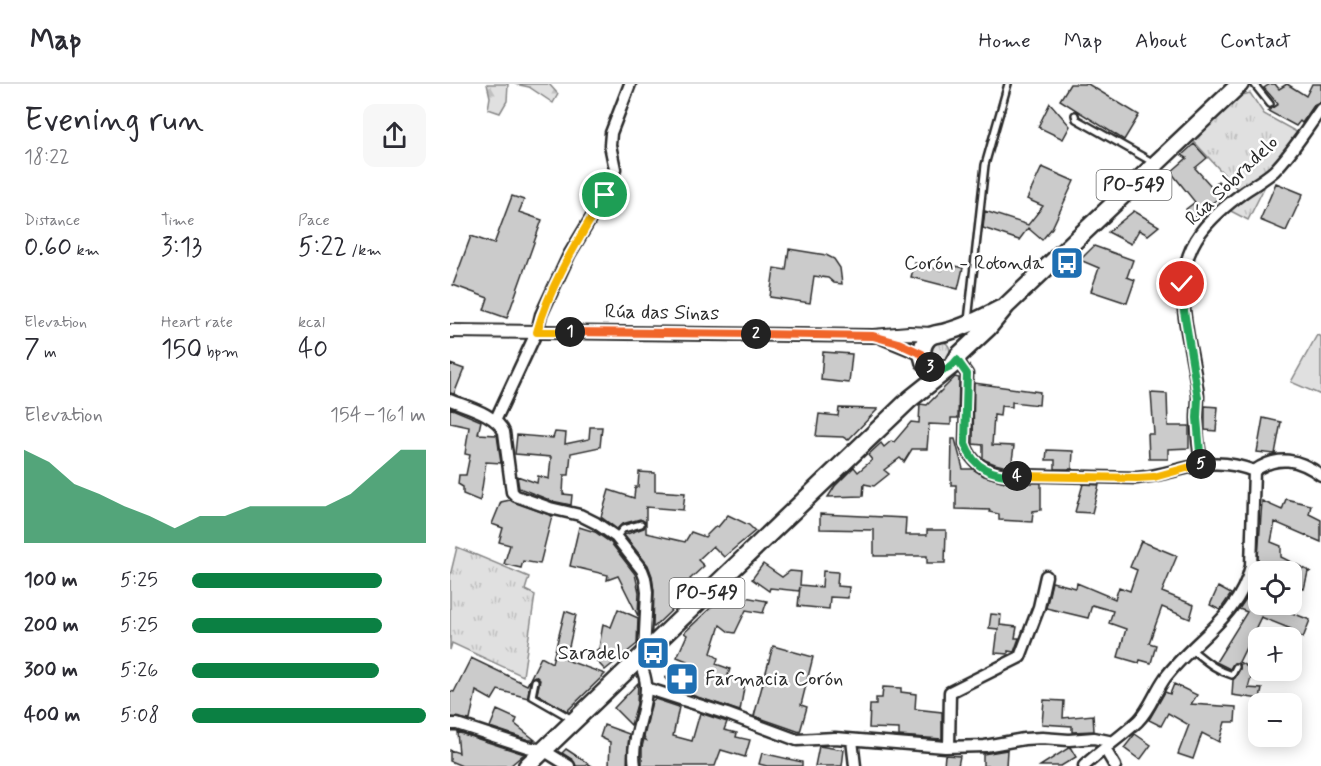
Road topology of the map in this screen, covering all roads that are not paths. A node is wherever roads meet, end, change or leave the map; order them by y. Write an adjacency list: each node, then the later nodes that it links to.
1 (630, 84): 12 (street)
2 (1008, 84): 10 (lane)
3 (1240, 84): 8 (main road, PO-549)
4 (1254, 84): 5 (lane)
5 (1270, 104)
6 (1321, 109): 20 (street, Rúa Sobradelo)
7 (1075, 115): 8 (lane)
8 (1156, 164): 9 (main road, PO-549)
9 (1006, 306): 10 (main road, PO-549); 16 (main road, PO-549)
10 (968, 324): 13 (main road, PO-549)
11 (450, 331): 12 (street, Rúa das Sinas)
12 (537, 332): 14 (street, Rúa das Sinas); 19 (street)
13 (938, 334): 14 (street, Rúa das Sinas); 15 (main road, PO-549); 16 (main road)
14 (873, 336): 15 (street, Rúa das Sinas)
15 (923, 357): 16 (main road); 17 (main road, PO-549)
16 (954, 361): 17 (main road, PO-549); 20 (street)
17 (910, 399): 27 (main road, PO-549)
18 (450, 400): 19 (street)
19 (495, 421): 24 (street)
20 (1202, 464): 21 (street)
21 (1254, 471): 22 (street); 26 (street)
22 (1321, 475)
23 (641, 524): 24 (lane)
24 (616, 537): 27 (street)
25 (1046, 576): 35 (street)
26 (1192, 650): 28 (lane); 34 (street)
27 (641, 656): 30 (street); 31 (main road, PO-549)
28 (1236, 667)
29 (535, 681): 31 (lane)
30 (646, 688): 33 (street); 37 (street)
31 (574, 720): 36 (main road, PO-549)
32 (450, 724): 36 (street)
33 (852, 740): 35 (street); 40 (street)
34 (1109, 745): 35 (street); 41 (street); 42 (street)
35 (949, 747)
36 (543, 750): 38 (main road, PO-549); 39 (street)
37 (633, 765)
38 (526, 766)
39 (569, 766)
40 (855, 766)
41 (1084, 766)
42 (1115, 766)

